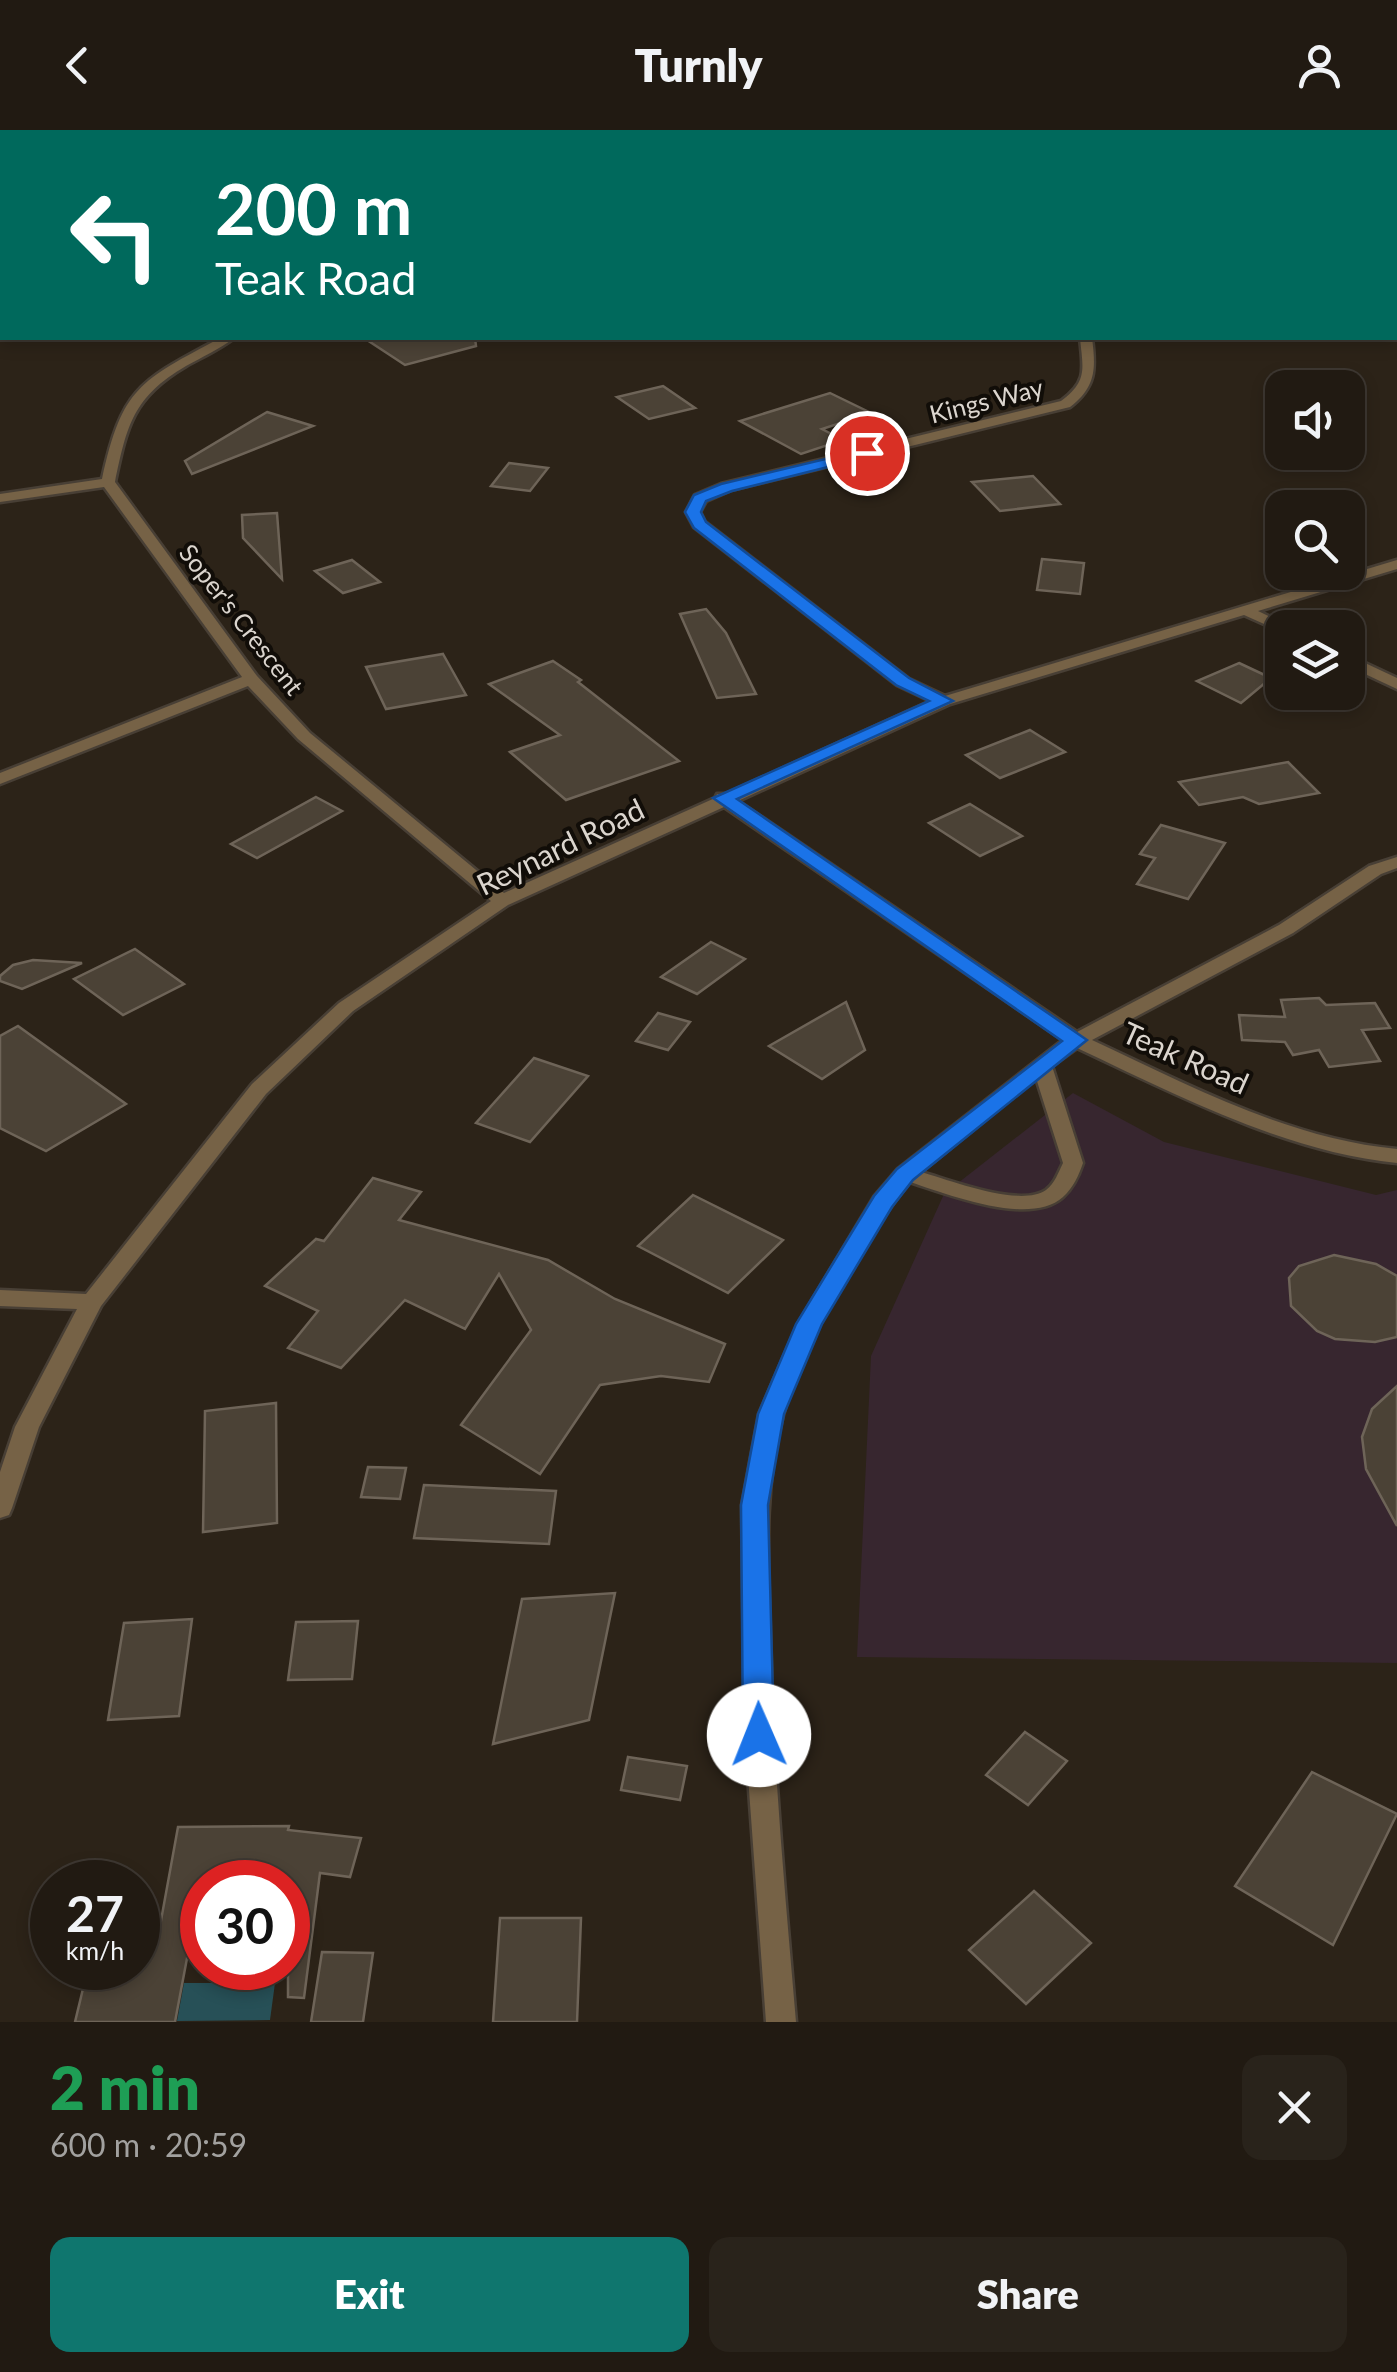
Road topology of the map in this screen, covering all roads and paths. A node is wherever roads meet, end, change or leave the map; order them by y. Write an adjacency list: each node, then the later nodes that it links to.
1 (225, 340): 3 (street)
2 (1086, 340): 11 (street, Kings Way)
3 (108, 482): 4 (street); 9 (street, Soper's Crescent)
4 (0, 498)
5 (1397, 564): 6 (street, Reynard Road)
6 (1246, 610): 7 (street); 11 (street, Reynard Road)
7 (1265, 620)
8 (1365, 668): 10 (street)
9 (251, 679): 12 (street); 15 (street, Soper's Crescent)
10 (1397, 684)
11 (944, 701): 13 (street, Reynard Road)
12 (0, 779)
13 (722, 798): 15 (street, Reynard Road); 16 (street, Teak Road)
14 (1397, 862): 16 (street)
15 (502, 901): 21 (street, Reynard Road)
16 (1076, 1040): 17 (street); 18 (street, Teak Road)
17 (1041, 1064): 19 (street); 19 (street)
18 (1397, 1156)
19 (905, 1174): 23 (street)
20 (0, 1298): 21 (street)
21 (92, 1302): 22 (street, Reynard Road)
22 (0, 1508)
23 (781, 2022)

